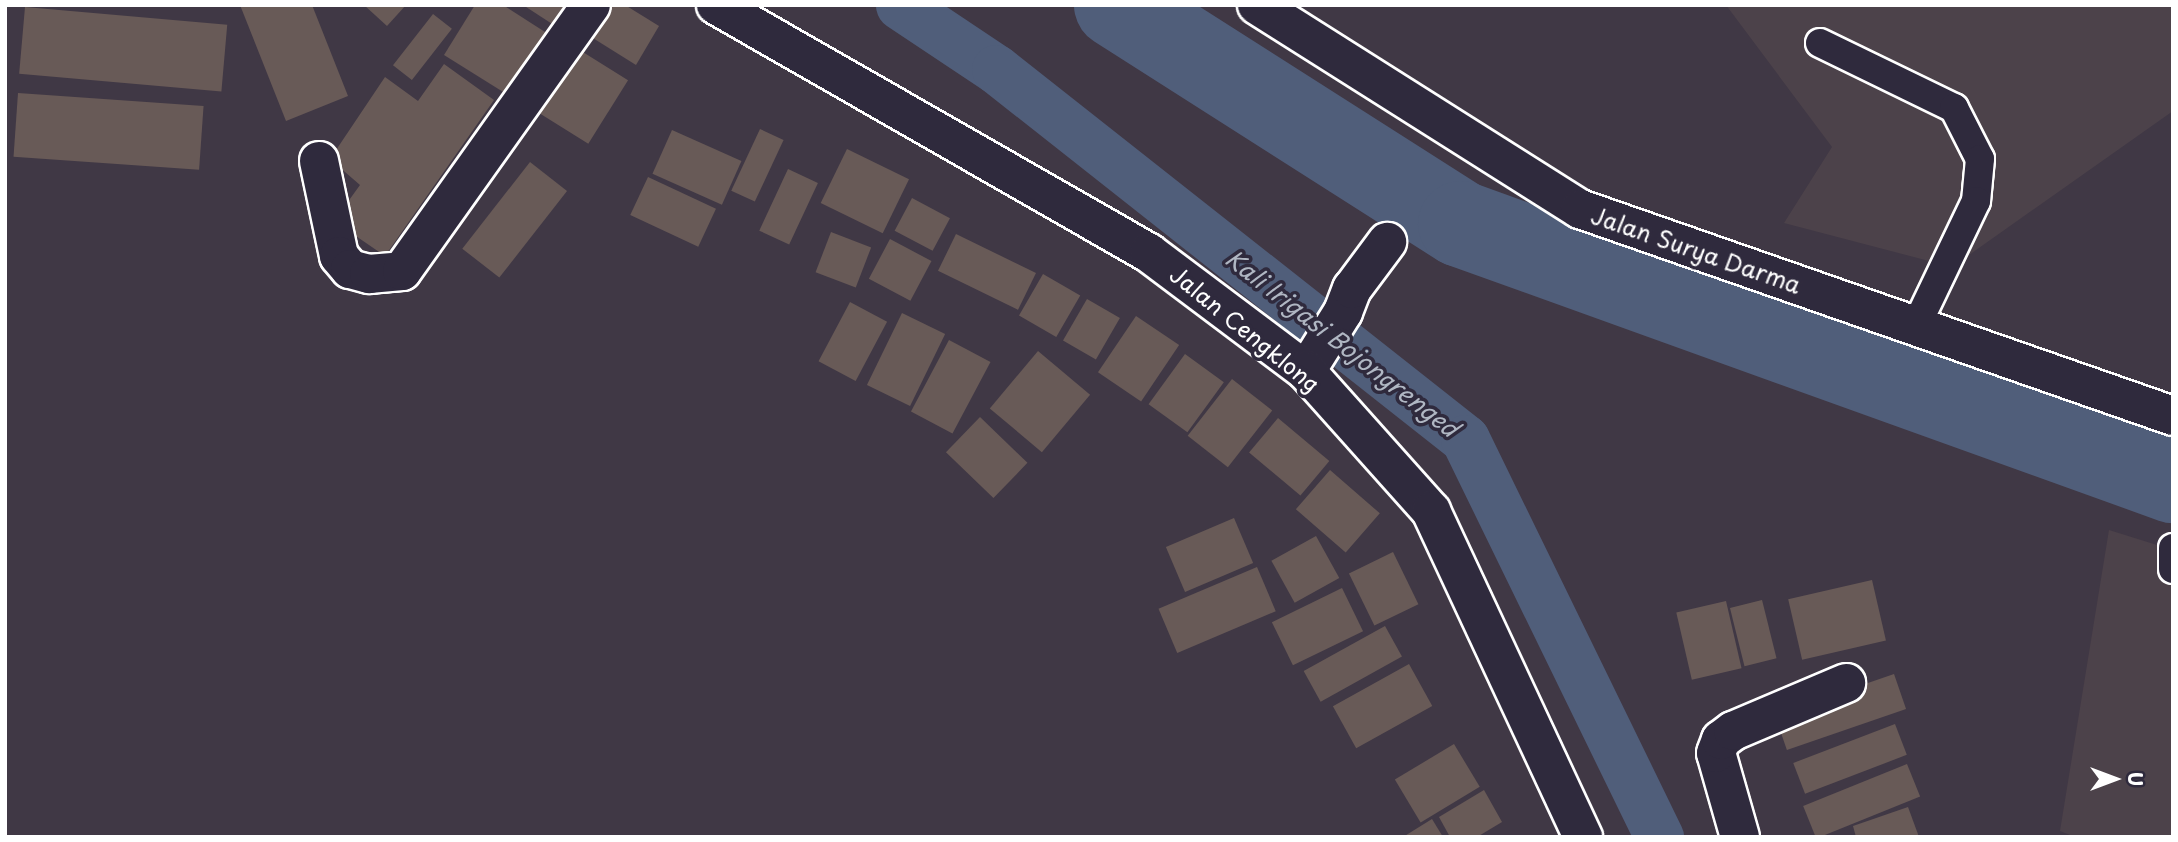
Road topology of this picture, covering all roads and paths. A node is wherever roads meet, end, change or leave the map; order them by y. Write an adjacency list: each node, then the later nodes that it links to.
1 (591, 5): 5 (main road)
2 (716, 5): 8 (main road, Jalan Cengklong)
3 (1256, 5): 7 (main road, Jalan Surya Darma)
4 (1820, 43): 7 (lane)
5 (319, 161)
6 (1387, 242): 8 (main road)
7 (1916, 326): 9 (main road, Jalan Surya Darma)
8 (1312, 362): 13 (main road, Jalan Cengklong)
9 (2173, 416)
10 (2173, 548): 11 (lane)
11 (2173, 569)
12 (1846, 683): 14 (main road)
13 (1583, 837)
14 (1740, 837)

